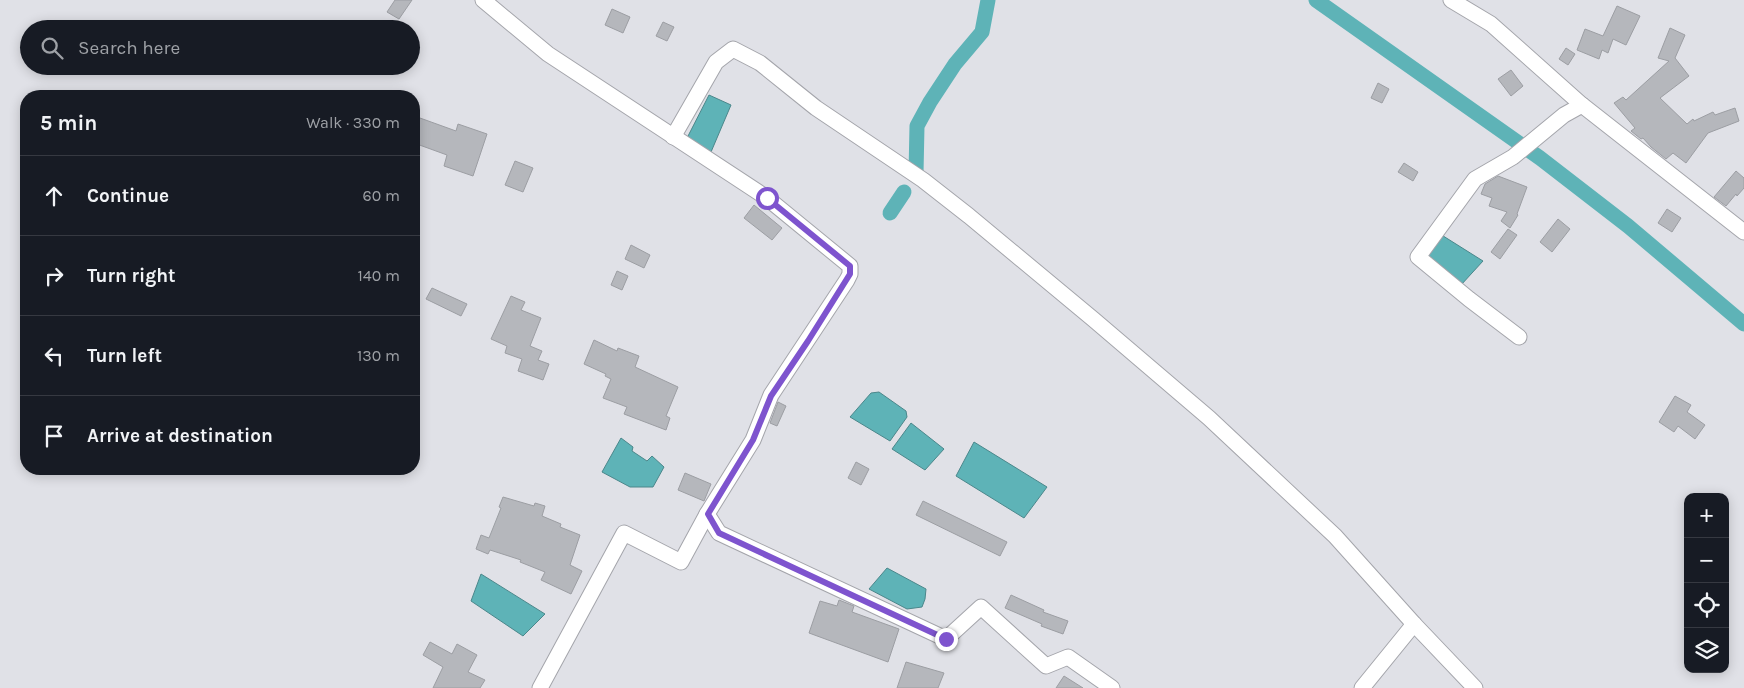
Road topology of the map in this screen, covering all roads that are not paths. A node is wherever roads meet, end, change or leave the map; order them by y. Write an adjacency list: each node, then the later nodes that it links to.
1 (483, 0): 4 (street)
2 (1451, 0): 3 (street)
3 (1582, 105): 5 (street); 6 (street)
4 (673, 137): 7 (street); 8 (street)
5 (1744, 232)
6 (1519, 337)
7 (708, 514): 9 (street); 10 (street)
8 (1414, 624): 11 (street); 12 (street)
9 (540, 688)
10 (1112, 688)
11 (1362, 688)
12 (1476, 688)

